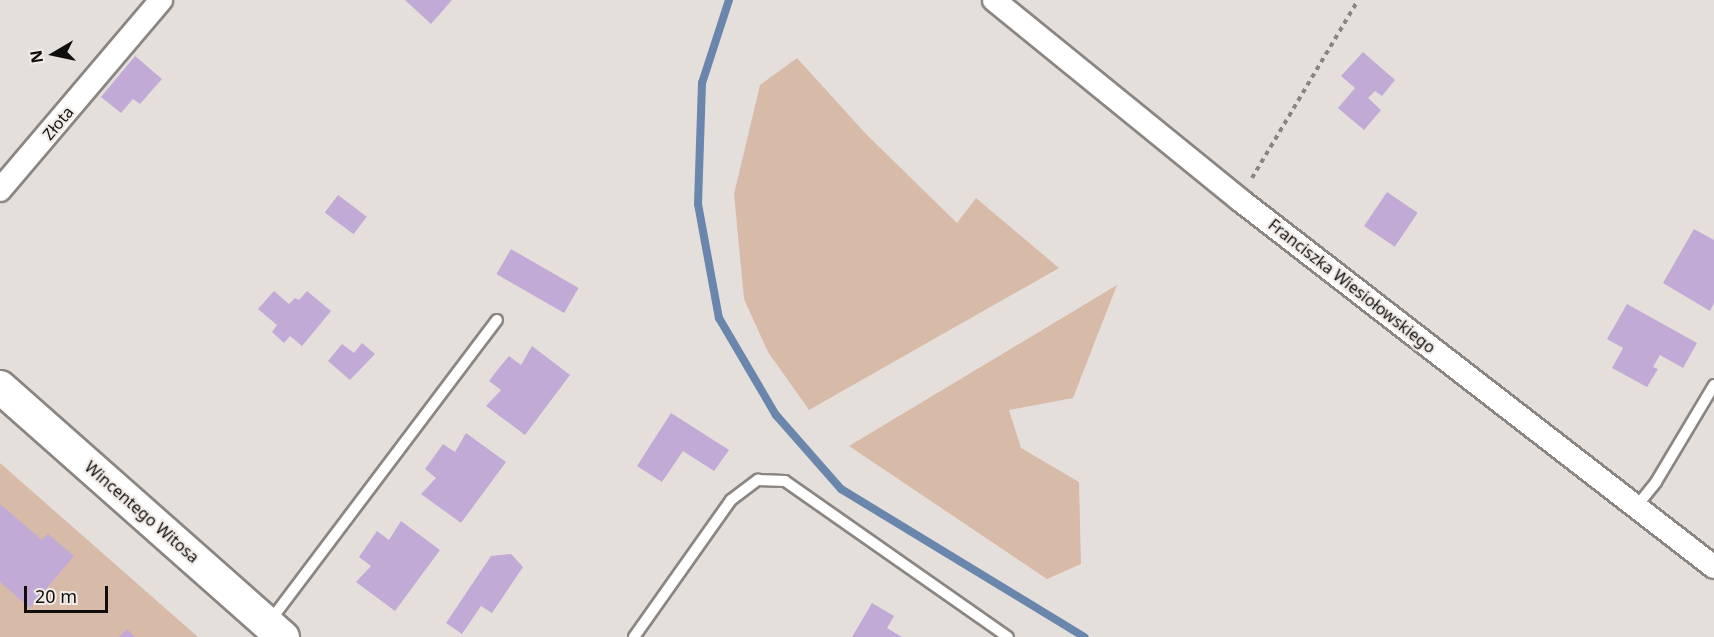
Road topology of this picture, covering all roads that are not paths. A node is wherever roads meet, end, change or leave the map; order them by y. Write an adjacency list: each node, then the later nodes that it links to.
1 (161, 0): 3 (street, Złota)
2 (994, 0): 7 (street, Franciszka Wiesiołowskiego)
3 (0, 190)
4 (497, 320): 9 (lane)
5 (1714, 385): 7 (lane)
6 (0, 387): 9 (street, Wincentego Witosa)
7 (1636, 507): 8 (street, Franciszka Wiesiołowskiego)
8 (1714, 567)
9 (276, 631)
10 (634, 637): 11 (lane)
11 (1008, 637)

